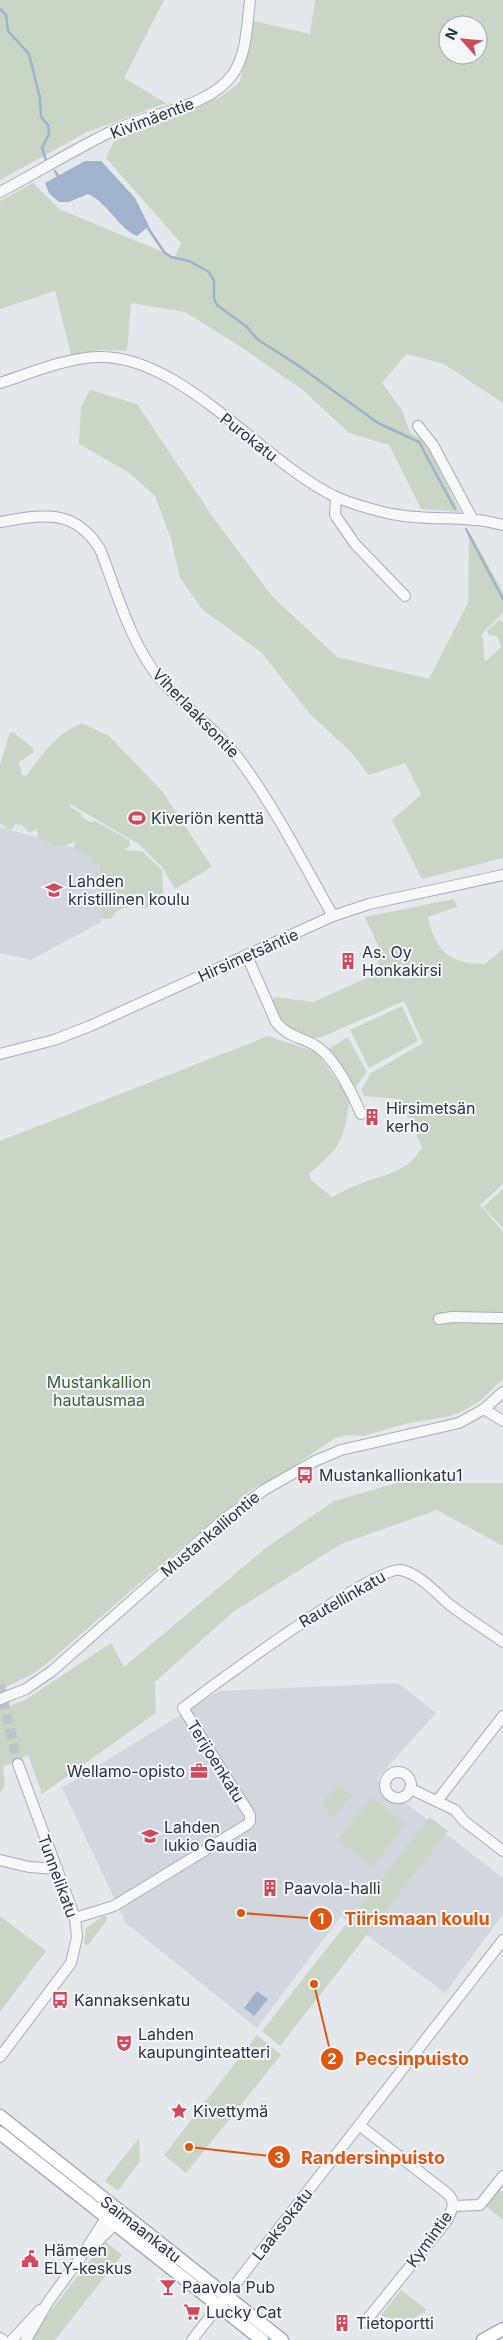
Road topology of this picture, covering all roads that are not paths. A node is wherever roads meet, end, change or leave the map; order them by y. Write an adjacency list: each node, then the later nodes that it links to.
1 (250, 0): 2 (street, Kivimäentie)
2 (0, 192)
3 (0, 384): 5 (street, Purokatu)
4 (418, 426): 6 (street)
5 (336, 497): 6 (street, Purokatu); 9 (street)
6 (473, 520): 8 (street, Purokatu)
7 (0, 522): 11 (street, Viherlaaksontie)
8 (503, 525)
9 (405, 596)
10 (503, 876): 11 (street, Hirsimetsäntie)
11 (333, 916): 12 (street, Hirsimetsäntie)
12 (246, 956): 13 (street, Hirsimetsäntie); 14 (street)
13 (0, 1054)
14 (361, 1114)
15 (503, 1318): 16 (street)
16 (439, 1319)
17 (503, 1392): 18 (street, Mustankalliontie)
18 (484, 1410): 19 (street); 21 (street, Mustankalliontie)
19 (503, 1421)
20 (503, 1642): 22 (street, Rautellinkatu)
21 (0, 1699)
22 (183, 1708): 30 (street, Terijoenkatu)
23 (503, 1716): 26 (street)
24 (18, 1764): 29 (street, Tunnelikatu)
25 (411, 1789): 26 (street)
26 (437, 1801): 27 (street)
27 (503, 1851)
28 (0, 1860): 29 (street)
29 (57, 1869): 30 (street, Tunnelikatu)
30 (75, 1918): 32 (street, Tunnelikatu)
31 (503, 1940): 34 (street, Laaksokatu)
32 (0, 2057)
33 (0, 2116): 38 (main road, Saimaankatu)
34 (359, 2126): 37 (street); 39 (street, Laaksokatu)
35 (0, 2133): 38 (main road, Saimaankatu)
36 (503, 2176): 37 (street, Kymintie)
37 (453, 2206): 41 (street, Kymintie)
38 (114, 2216): 39 (main road, Saimaankatu); 40 (street)
39 (223, 2301): 47 (street, Laaksokatu); 48 (main road, Saimaankatu); 49 (main road, Saimaankatu)
40 (48, 2302): 45 (street); 46 (street)
41 (365, 2322)
42 (503, 2329): 50 (main road)
43 (0, 2338): 44 (street)
44 (3, 2340)
45 (12, 2340)
46 (26, 2340)
47 (192, 2340)
48 (262, 2340)
49 (282, 2340)
50 (483, 2340)

